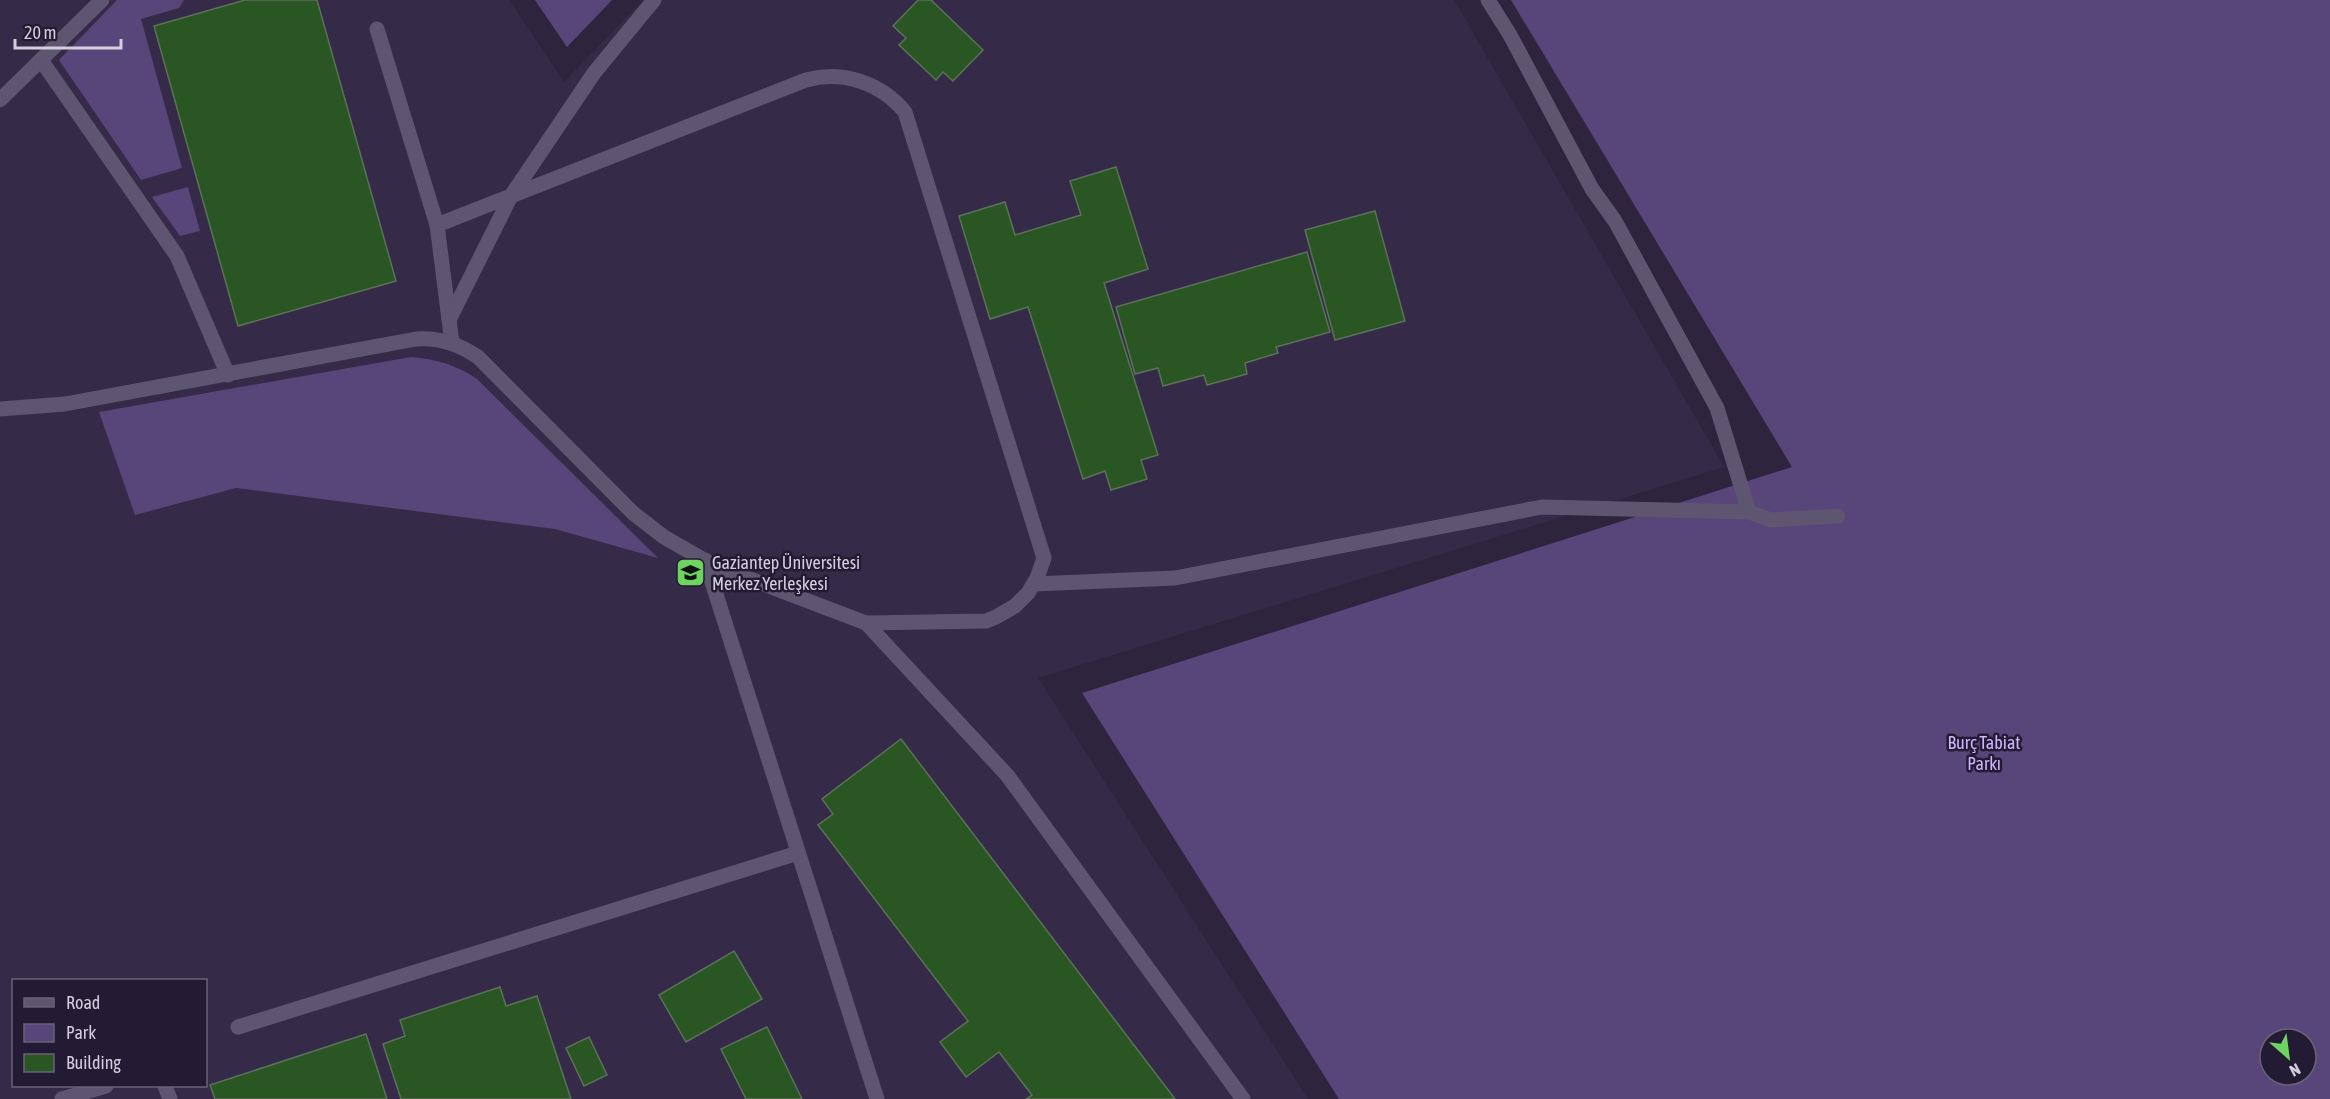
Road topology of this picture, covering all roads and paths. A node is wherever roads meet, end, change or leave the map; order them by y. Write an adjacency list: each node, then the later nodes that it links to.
1 (102, 0): 5 (street)
2 (654, 0): 7 (street)
3 (1488, 0): 13 (street)
4 (377, 29): 8 (street)
5 (41, 60): 6 (street); 11 (street)
6 (0, 98)
7 (512, 196): 8 (street); 9 (street); 16 (street)
8 (437, 225): 9 (street)
9 (449, 320): 10 (street)
10 (452, 343): 11 (street); 15 (street)
11 (228, 375): 12 (street)
12 (0, 409)
13 (1749, 512): 14 (street); 16 (street)
14 (1838, 516)
15 (705, 560): 17 (street); 18 (street)
16 (1034, 584): 17 (street)
17 (866, 623): 23 (street)
18 (798, 853): 19 (street); 22 (street)
19 (238, 1027)
20 (102, 1087): 21 (street)
21 (62, 1099)
22 (877, 1099)
23 (1243, 1099)

